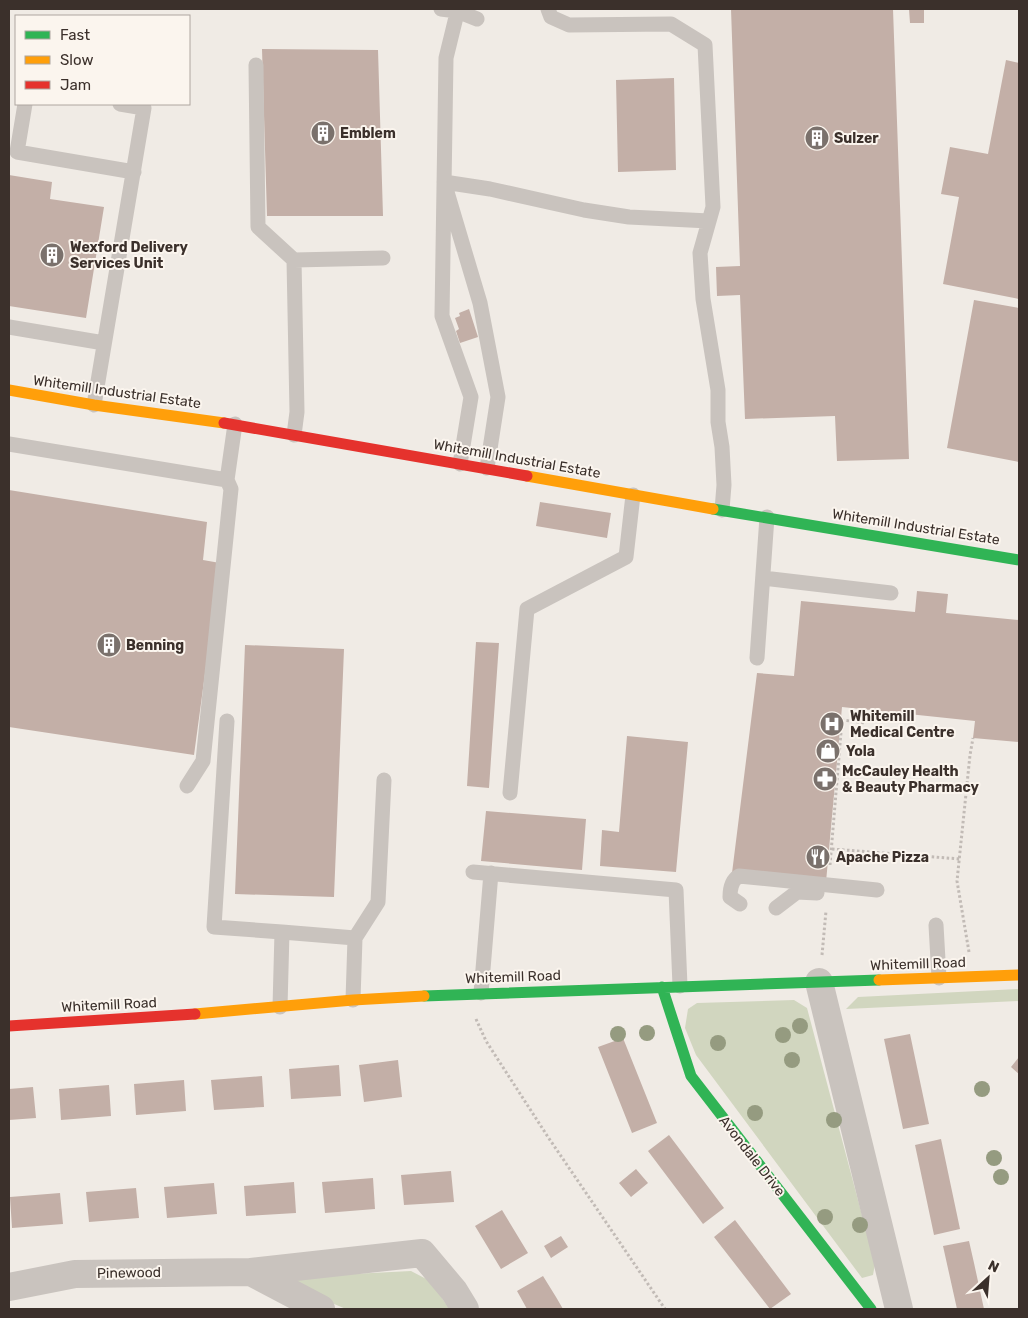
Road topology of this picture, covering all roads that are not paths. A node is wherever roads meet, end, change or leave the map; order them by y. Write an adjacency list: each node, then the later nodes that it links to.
1 (441, 9): 3 (lane)
2 (548, 9): 10 (lane)
3 (457, 10): 4 (lane); 9 (lane)
4 (476, 19)
5 (256, 65): 12 (lane)
6 (25, 105): 8 (lane)
7 (126, 105): 8 (lane)
8 (134, 172): 14 (lane)
9 (444, 182): 10 (lane); 20 (lane); 21 (lane)
10 (709, 221): 24 (lane)
11 (383, 258): 12 (lane)
12 (294, 260): 18 (lane)
13 (9, 327): 14 (lane)
14 (104, 343): 16 (lane)
15 (9, 390): 16 (street, Whitemill Industrial Estate)
16 (94, 404): 17 (street, Whitemill Industrial Estate)
17 (235, 424): 18 (street, Whitemill Industrial Estate); 22 (lane)
18 (294, 435): 20 (street, Whitemill Industrial Estate)
19 (9, 444): 22 (lane)
20 (460, 464): 21 (street, Whitemill Industrial Estate)
21 (487, 468): 23 (street, Whitemill Industrial Estate)
22 (227, 480): 32 (lane)
23 (633, 495): 24 (street, Whitemill Industrial Estate); 33 (lane)
24 (722, 510): 25 (street, Whitemill Industrial Estate)
25 (767, 518): 26 (street, Whitemill Industrial Estate); 27 (lane)
26 (1019, 560)
27 (762, 578): 28 (lane); 29 (lane)
28 (891, 593)
29 (757, 658)
30 (227, 721): 41 (lane)
31 (384, 780): 42 (lane)
32 (187, 786)
33 (510, 793)
34 (473, 872): 35 (lane)
35 (491, 873): 46 (lane); 48 (lane)
36 (828, 890): 37 (lane); 38 (lane); 39 (lane)
37 (876, 894)
38 (740, 904)
39 (776, 908)
40 (936, 925): 44 (lane)
41 (282, 932): 42 (lane); 50 (lane)
42 (355, 938): 49 (lane)
43 (1019, 975): 44 (street, Whitemill Road)
44 (939, 978): 45 (street, Whitemill Road)
45 (819, 982): 46 (street, Whitemill Road); 57 (street)
46 (680, 986): 47 (street, Whitemill Road)
47 (662, 987): 48 (street, Whitemill Road); 56 (street, Avondale Drive)
48 (477, 994): 49 (street, Whitemill Road)
49 (353, 1000): 50 (street, Whitemill Road)
50 (280, 1007): 51 (street, Whitemill Road)
51 (9, 1026)
52 (251, 1272): 53 (street, Pinewood); 54 (street, Pinewood); 55 (street, Pinewood)
53 (9, 1287)
54 (321, 1309)
55 (464, 1309)
56 (871, 1309)
57 (899, 1309)

